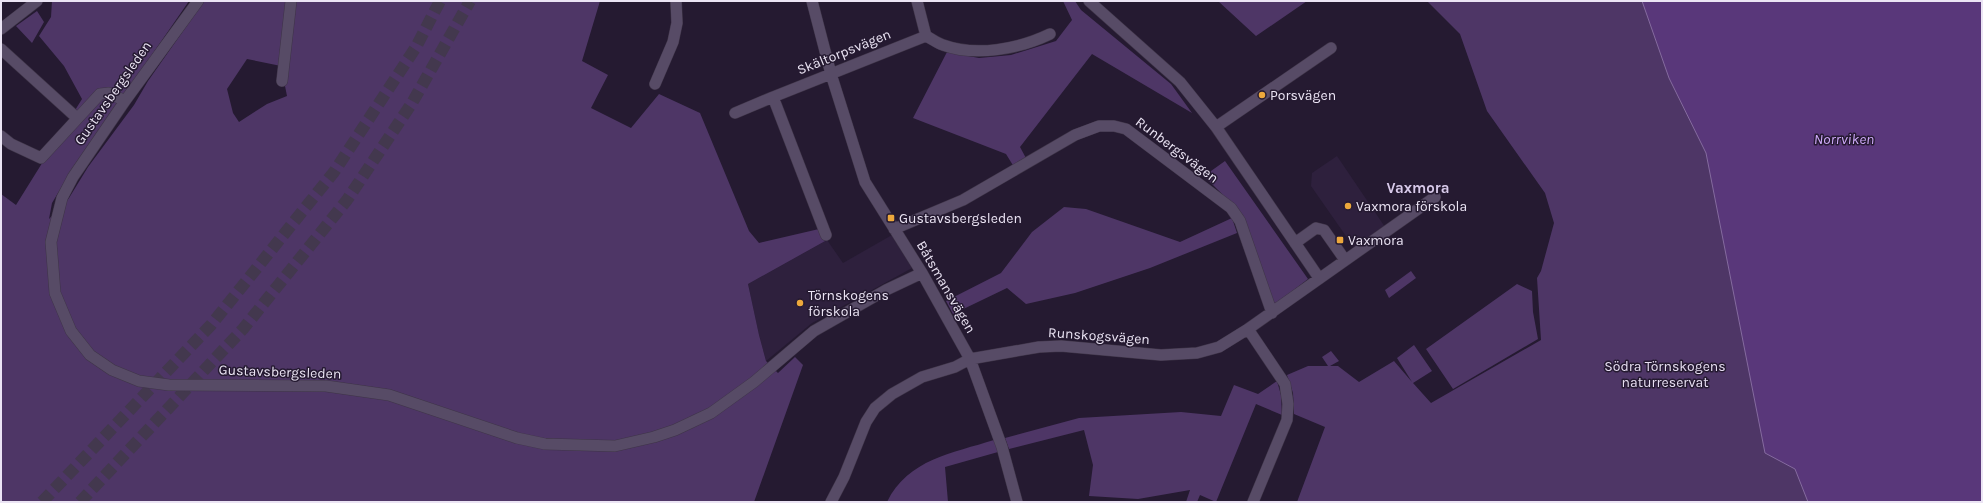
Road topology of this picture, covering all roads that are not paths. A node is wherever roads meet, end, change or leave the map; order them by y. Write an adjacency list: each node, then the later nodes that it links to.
1 (37, 1): 8 (street)
2 (198, 1): 17 (street, Gustavsbergsleden)
3 (291, 1): 14 (street)
4 (676, 1): 15 (street)
5 (812, 1): 13 (street, Båtsmansvägen)
6 (917, 1): 10 (street)
7 (1089, 1): 20 (street)
8 (1, 29)
9 (1050, 34): 10 (street)
10 (926, 36): 13 (street, Skältorpsvägen)
11 (1330, 48): 20 (street)
12 (1, 49): 19 (street)
13 (831, 74): 16 (street, Skältorpsvägen); 23 (street, Båtsmansvägen)
14 (282, 81)
15 (655, 84)
16 (773, 97): 18 (street, Skältorpsvägen); 24 (street)
17 (125, 101): 19 (street); 27 (street, Gustavsbergsleden)
18 (735, 113)
19 (77, 118): 21 (street)
20 (1216, 127): 25 (street)
21 (1, 136)
22 (1435, 197): 26 (street)
23 (894, 229): 27 (street, Båtsmansvägen); 29 (street, Runbergsvägen)
24 (826, 235)
25 (1295, 243): 26 (street); 28 (street)
26 (1345, 260): 28 (street)
27 (922, 273): 31 (street, Båtsmansvägen)
28 (1320, 278): 29 (street, Runskogsvägen)
29 (1272, 313): 30 (street, Runskogsvägen)
30 (1248, 329): 31 (street, Runskogsvägen); 34 (street)
31 (970, 359): 32 (street, Runskogsvägen); 33 (street, Båtsmansvägen)
32 (831, 502)
33 (1017, 502)
34 (1253, 502)

